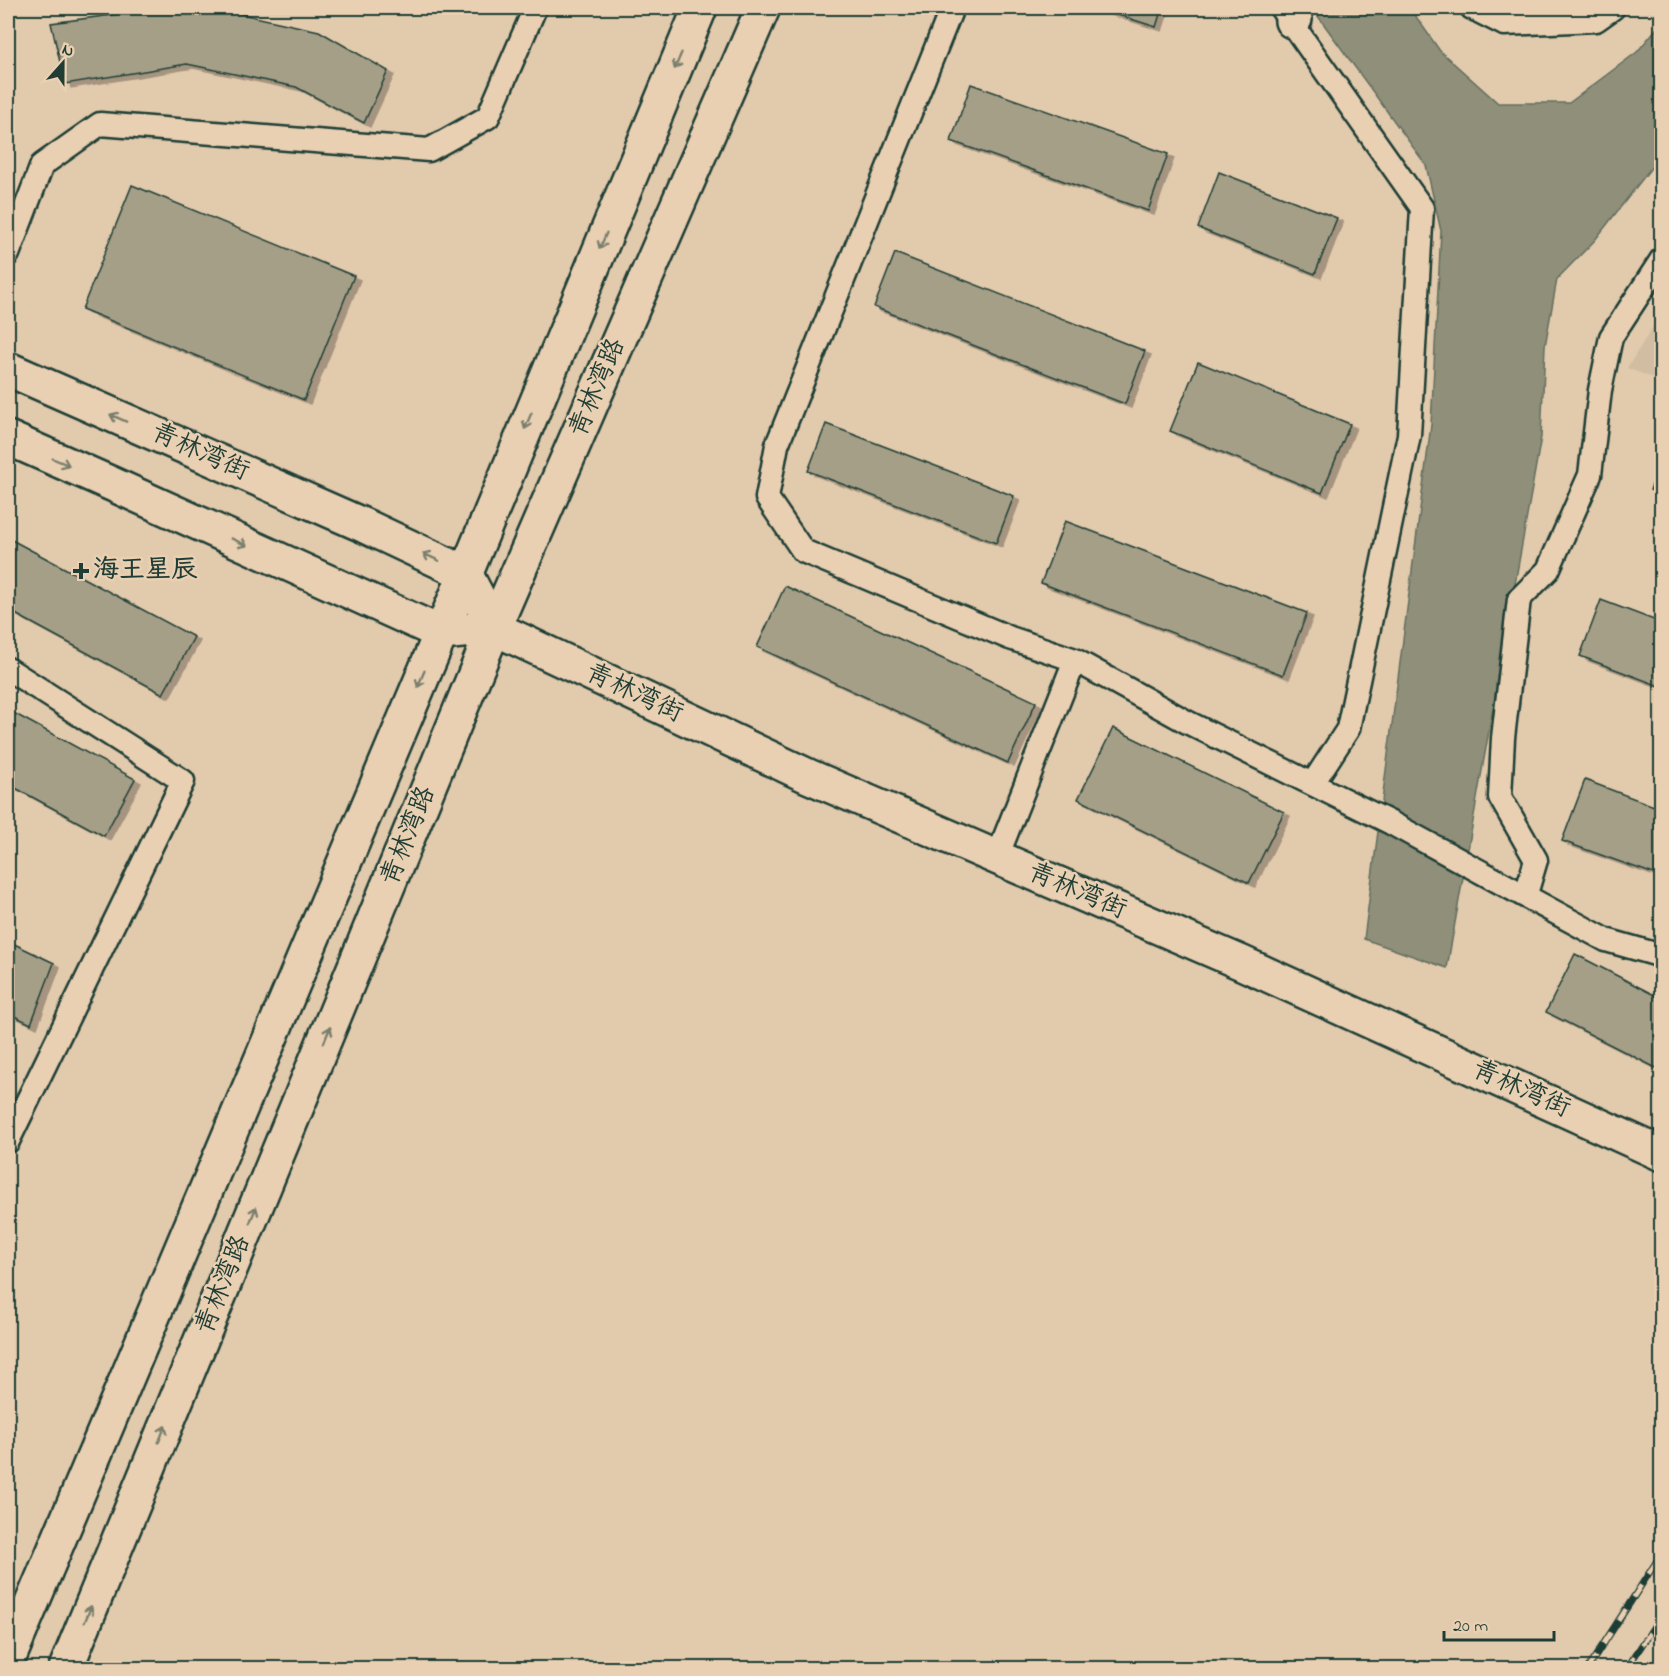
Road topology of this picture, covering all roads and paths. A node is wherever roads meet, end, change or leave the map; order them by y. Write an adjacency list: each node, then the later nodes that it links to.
1 (535, 8): 8 (lane)
2 (700, 8): 12 (main road, 青林湾路, one-way to 12)
3 (763, 8): 13 (main road, 青林湾路)
4 (952, 8): 15 (lane)
5 (1472, 8): 6 (lane)
6 (1613, 8)
7 (1294, 14): 17 (lane)
8 (8, 254)
9 (1662, 259): 19 (lane)
10 (8, 369): 12 (main road, 青林湾街, one-way to 10)
11 (8, 438): 14 (main road, one-way to 14)
12 (465, 573): 13 (main road); 14 (main road, 青林湾路)
13 (494, 628): 14 (main road); 18 (main road, 青林湾街); 24 (main road, 青林湾路, one-way to 13)
14 (441, 633): 23 (main road, 青林湾路, one-way to 23)
15 (1076, 660): 17 (lane); 18 (lane)
16 (8, 669): 21 (lane)
17 (1313, 783): 19 (lane)
18 (997, 857): 22 (main road, 青林湾街)
19 (1526, 894): 20 (lane)
20 (1662, 956)
21 (8, 1141)
22 (1662, 1154)
23 (8, 1660)
24 (66, 1668)

